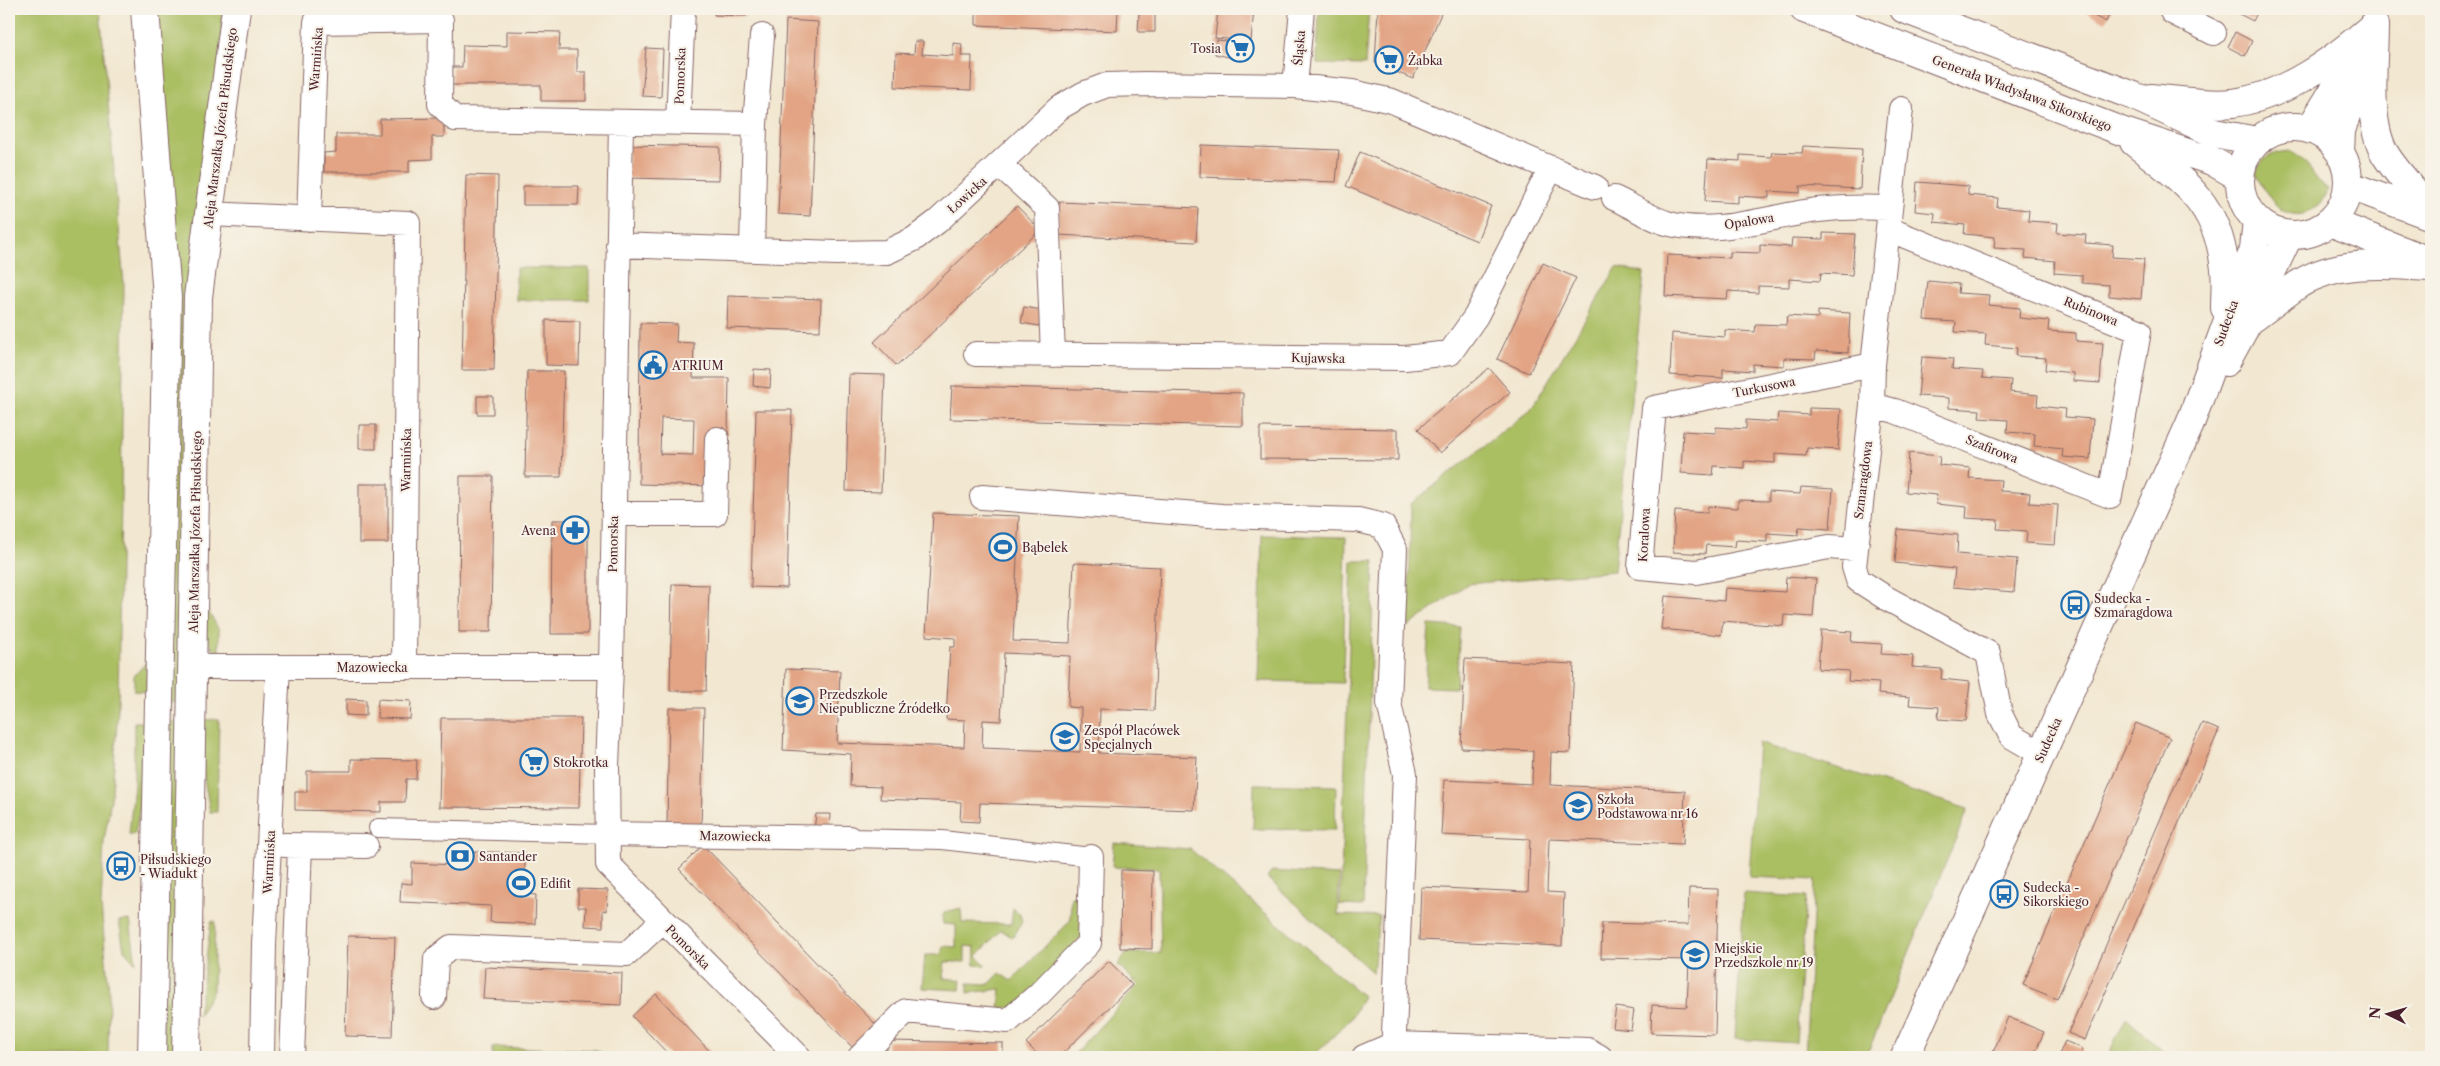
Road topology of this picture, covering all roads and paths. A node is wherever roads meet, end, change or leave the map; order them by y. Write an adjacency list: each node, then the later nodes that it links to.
1 (145, 9): 62 (street)
2 (236, 9): 26 (street, Aleja Marszałka Józefa Piłsudskiego)
3 (683, 9): 14 (street, Pomorska)
4 (1302, 9): 11 (street, Śląska)
5 (1804, 9): 18 (street, Generała Władysława Sikorskiego)
6 (1904, 9): 12 (street)
7 (2174, 9): 9 (street)
8 (2378, 17): 12 (street); 17 (street); 20 (street); 25 (street)
9 (2214, 33)
10 (762, 36): 16 (street)
11 (1295, 86): 21 (street, Łowicka); 22 (street, Łowicka)
12 (2134, 96): 19 (street)
13 (1901, 109): 28 (street, Szmaragdowa)
14 (678, 122): 15 (street, Pomorska); 16 (street)
15 (621, 123): 29 (street, Warmińska); 33 (street, Pomorska)
16 (755, 124): 34 (street)
17 (2310, 129): 19 (street); 20 (street)
18 (2121, 131): 23 (street, Generała Władysława Sikorskiego); 37 (street)
19 (2257, 141): 23 (street)
20 (2340, 152): 24 (street)
21 (1000, 165): 34 (street, Łowicka); 39 (street)
22 (1551, 168): 28 (street, Opalowa); 39 (street, Kujawska)
23 (2240, 178): 30 (street)
24 (2348, 185): 27 (street); 31 (street)
25 (2431, 211)
26 (209, 214): 29 (street); 51 (street, Aleja Marszałka Józefa Piłsudskiego)
27 (2431, 216)
28 (1889, 218): 40 (street, Szmaragdowa); 44 (street, Rubinowa)
29 (309, 219): 49 (street, Warmińska)
30 (2257, 220): 32 (street); 37 (street, Sudecka)
31 (2330, 222): 32 (street); 35 (street)
32 (2289, 235): 37 (street, Sudecka)
33 (618, 245): 34 (street, Łowicka); 46 (street, Pomorska)
34 (752, 249)
35 (2431, 262)
36 (2431, 267): 37 (street)
37 (2236, 325): 52 (street, Sudecka)
38 (976, 354): 39 (street, Kujawska)
39 (1053, 355)
40 (1874, 366): 41 (street, Szmaragdowa); 42 (street, Turkusowa)
41 (1872, 406): 44 (street, Szafirowa); 47 (street, Szmaragdowa)
42 (1654, 408): 47 (street, Koralowa)
43 (717, 439): 46 (street)
44 (2110, 496)
45 (982, 497): 61 (street)
46 (614, 514): 50 (street, Pomorska)
47 (1854, 549): 52 (street, Szmaragdowa)
48 (278, 667): 49 (street, Mazowiecka); 51 (street, Mazowiecka); 56 (street, Warmińska)
49 (404, 667): 50 (street, Mazowiecka)
50 (611, 667): 53 (street, Pomorska)
51 (193, 668): 63 (street, Aleja Marszałka Józefa Piłsudskiego)
52 (2042, 754): 70 (street, Sudecka)
53 (607, 834): 54 (street, Mazowiecka); 55 (street, Mazowiecka); 59 (street, Pomorska)
54 (372, 837): 57 (street)
55 (849, 838): 58 (street, Mazowiecka)
56 (270, 845): 57 (street); 64 (street, Warmińska)
57 (300, 846): 65 (street)
58 (1091, 857): 67 (street)
59 (662, 921): 60 (street); 66 (street, Pomorska)
60 (434, 997)
61 (1394, 1050): 68 (street); 69 (street)
62 (152, 1057)
63 (186, 1057)
64 (262, 1057)
65 (292, 1057)
66 (799, 1057)
67 (860, 1057)
68 (1364, 1057)
69 (1600, 1057)
70 (1905, 1057)

